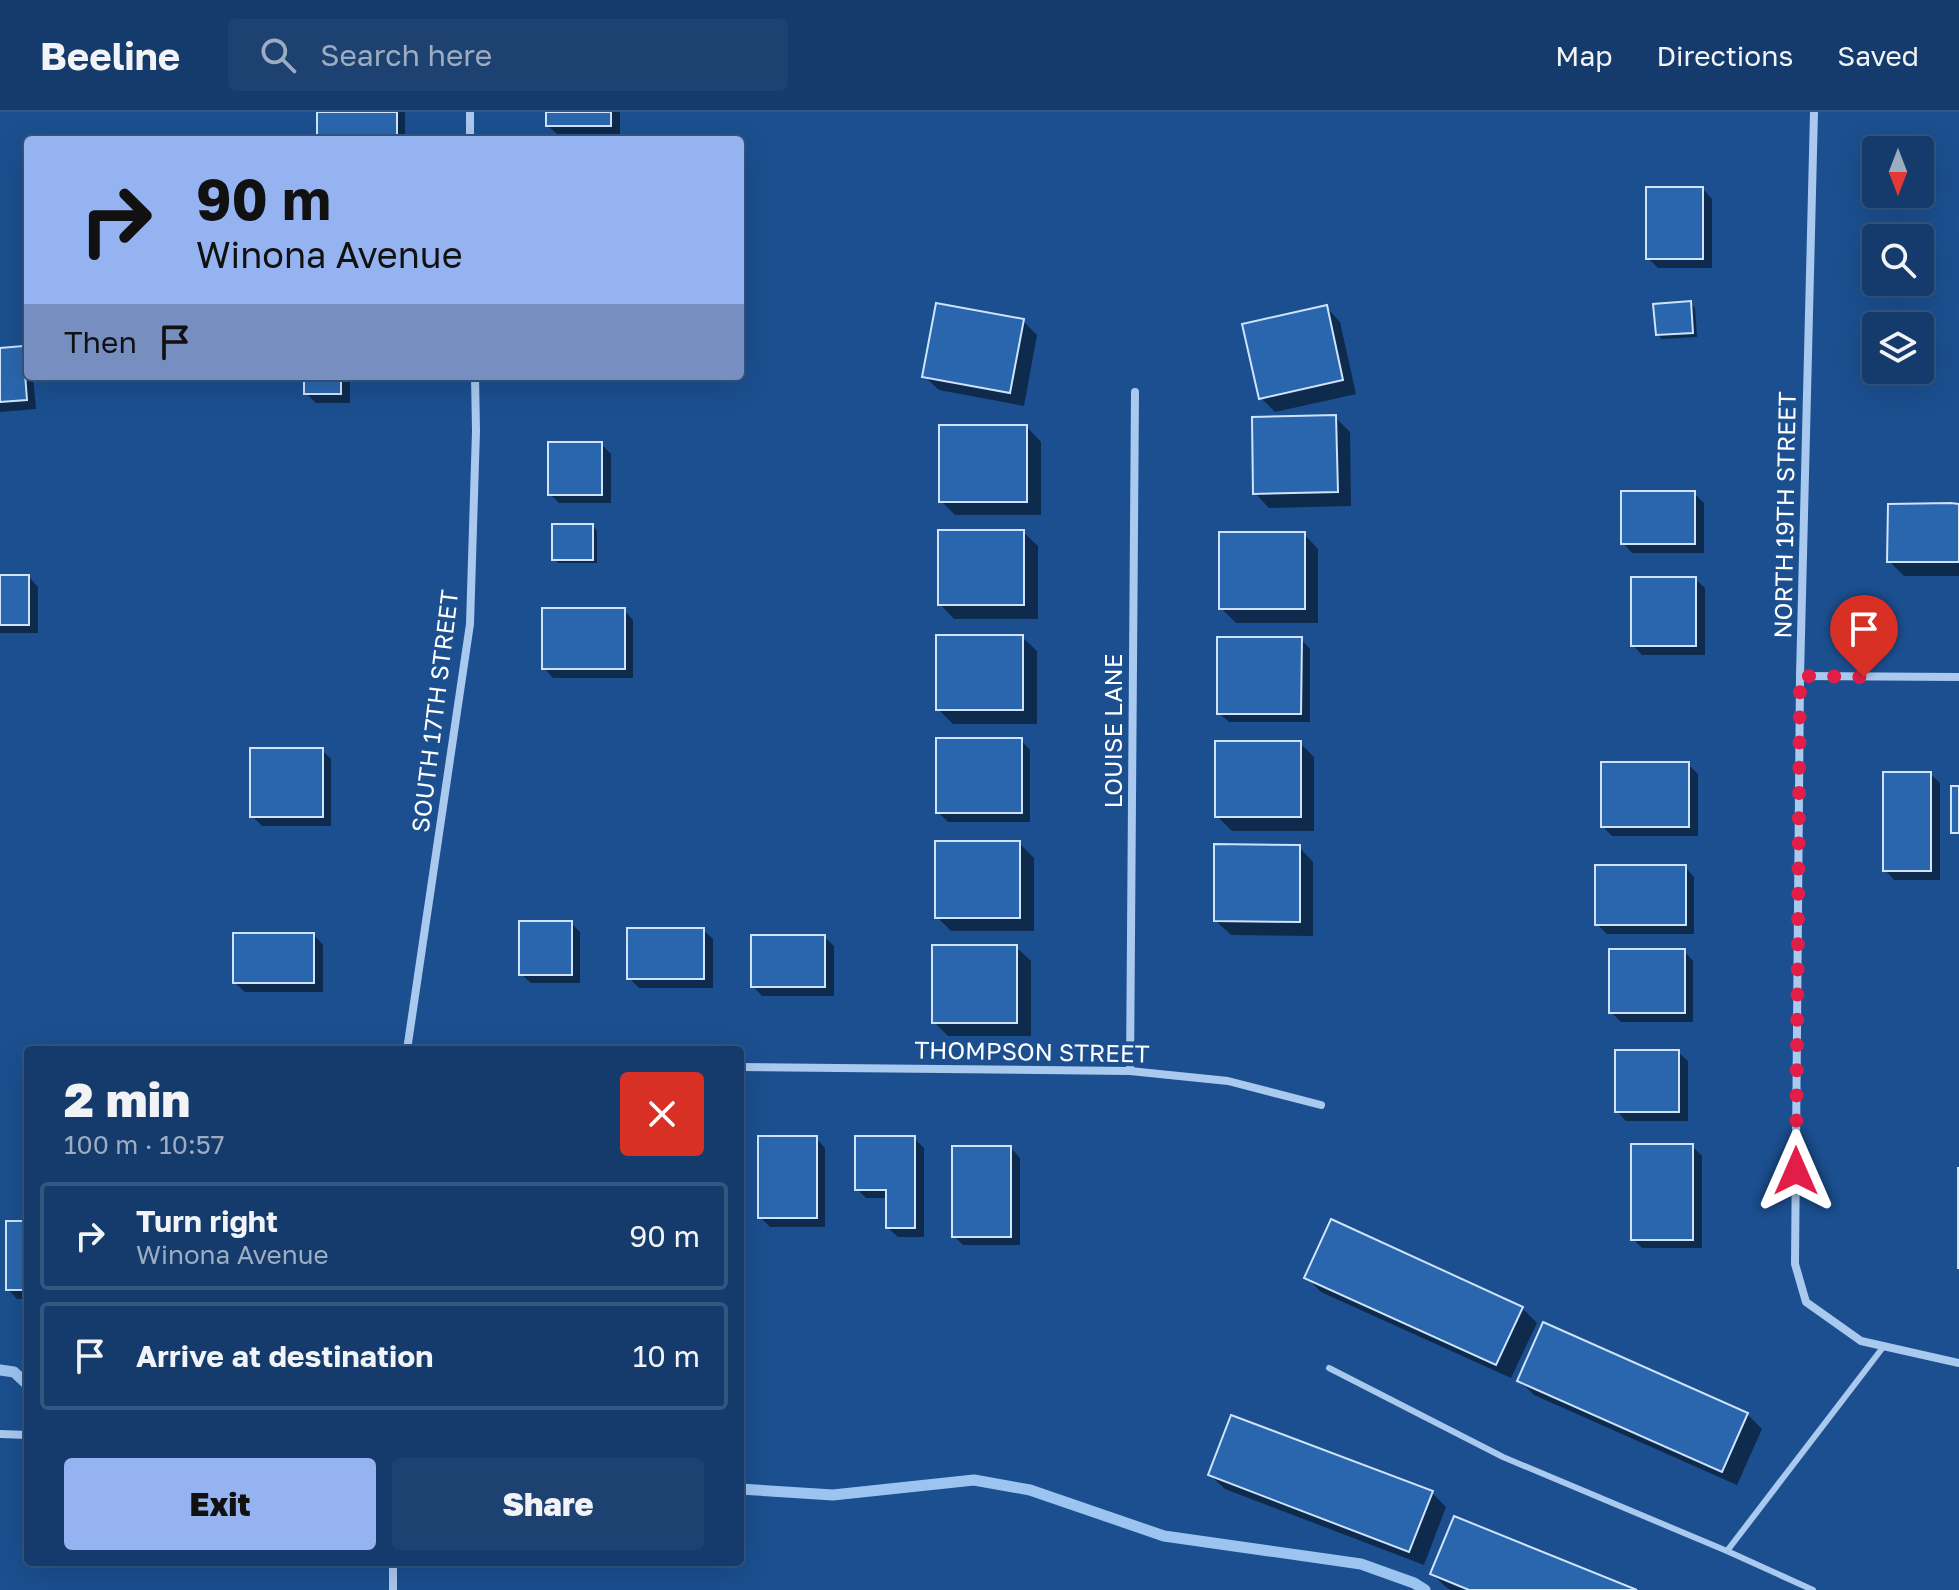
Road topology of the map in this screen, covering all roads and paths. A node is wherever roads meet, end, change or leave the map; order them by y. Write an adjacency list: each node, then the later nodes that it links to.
1 (470, 112): 3 (street)
2 (1814, 112): 6 (street, NORTH 19TH STREET)
3 (470, 136)
4 (475, 380): 8 (street, SOUTH 17TH STREET)
5 (1135, 392): 10 (street, LOUISE LANE)
6 (1800, 676): 7 (street); 12 (street, NORTH 19TH STREET)
7 (1959, 677)
8 (408, 1046)
9 (744, 1067): 10 (street, THOMPSON STREET)
10 (1130, 1071): 11 (street, THOMPSON STREET)
11 (1321, 1105)
12 (1884, 1346): 13 (street); 17 (lane)
13 (1959, 1363)
14 (1329, 1368): 17 (lane)
15 (0, 1434): 16 (street)
16 (24, 1435)
17 (1727, 1551): 20 (lane)
18 (393, 1566): 19 (street)
19 (393, 1590)
20 (1813, 1590)

